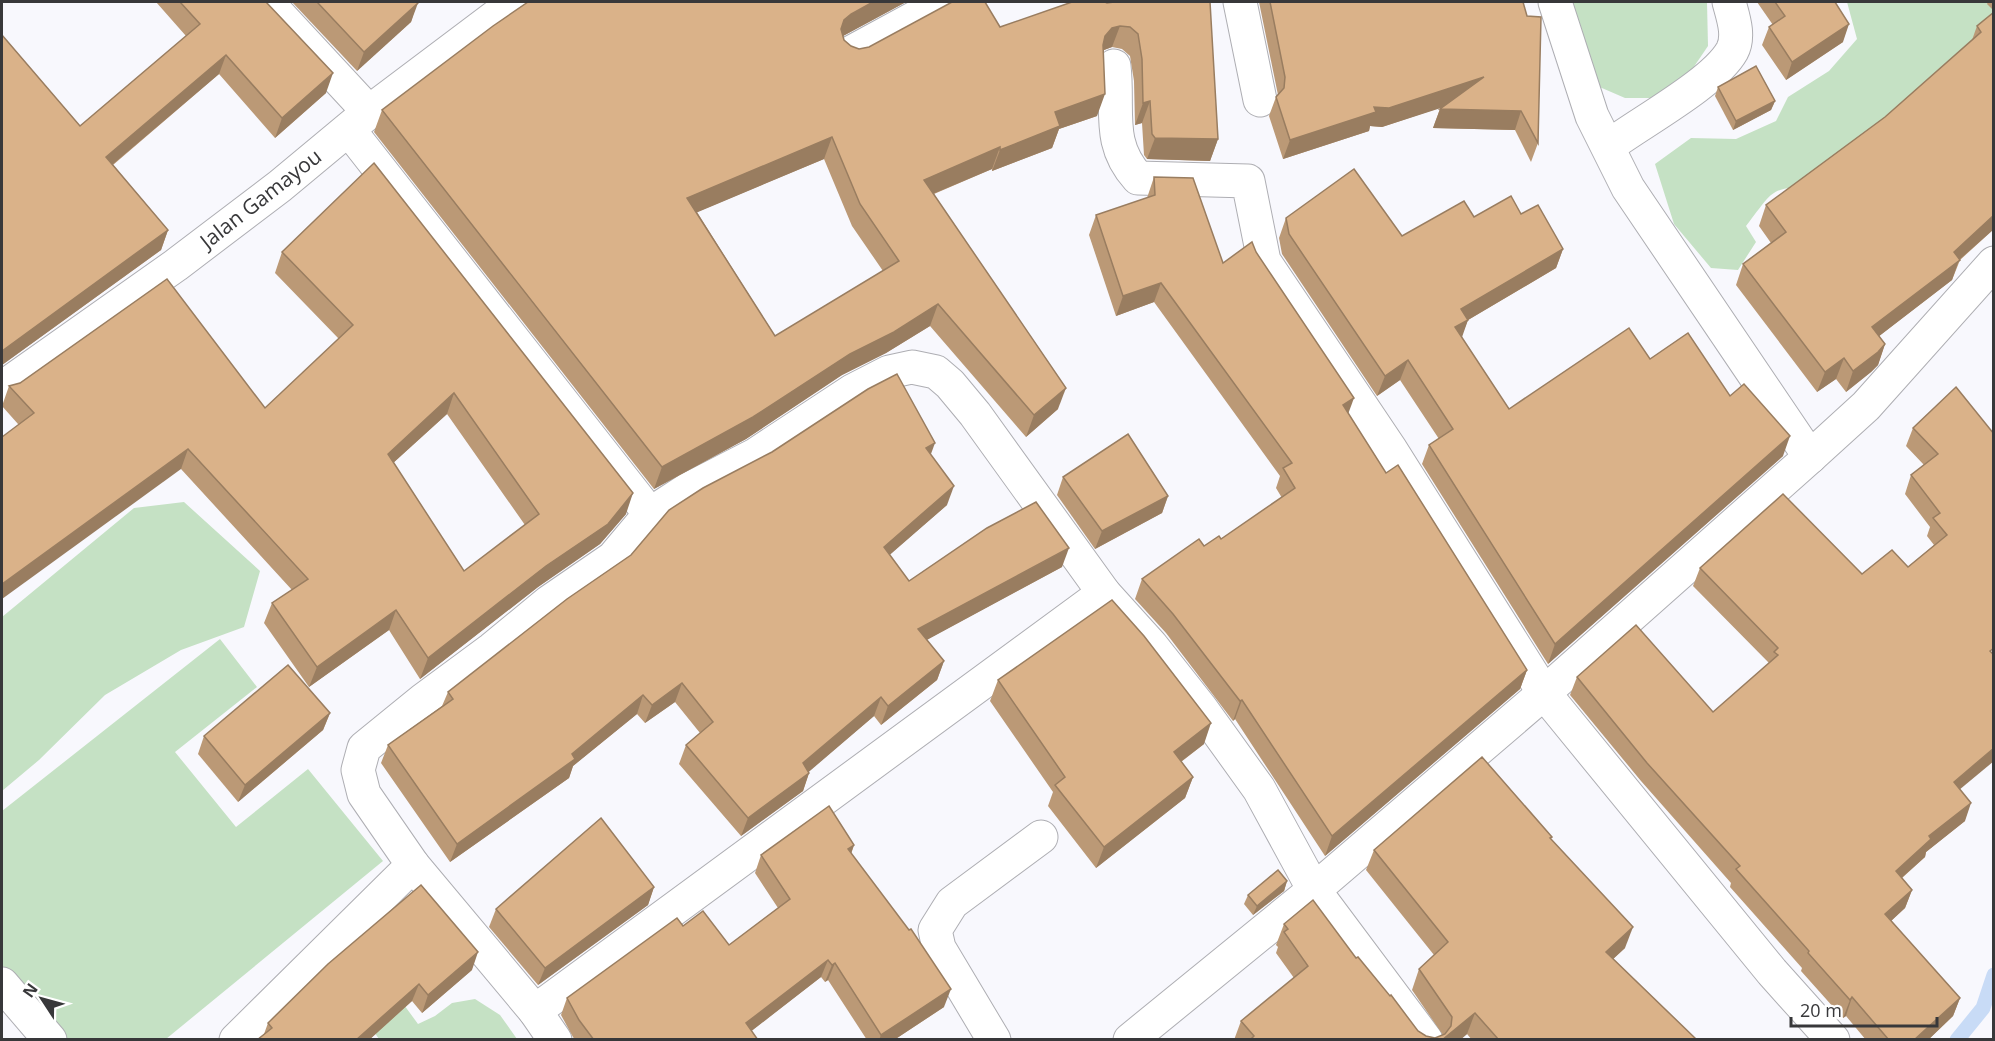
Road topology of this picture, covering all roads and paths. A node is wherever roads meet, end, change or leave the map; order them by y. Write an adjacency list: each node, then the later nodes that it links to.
1 (267, 2): 10 (street)
2 (515, 2): 10 (street, Jalan Gamayou)
3 (944, 2): 7 (street)
4 (1240, 2): 9 (street)
5 (1555, 2): 11 (street)
6 (1729, 2): 11 (street)
7 (852, 52)
8 (1114, 66): 17 (street)
9 (1260, 100)
10 (359, 121): 13 (street, Jalan Gamayou); 15 (street)
11 (1609, 146): 14 (street)
12 (1994, 263): 14 (street)
13 (2, 388)
14 (1810, 457): 17 (street)
15 (650, 514): 16 (street); 19 (street)
16 (1104, 593): 20 (street); 22 (street)
17 (1544, 693): 20 (street); 29 (street)
18 (1041, 837): 26 (street)
19 (413, 865): 22 (street); 24 (street)
20 (1314, 890): 27 (street); 28 (street)
21 (2, 984): 23 (street)
22 (535, 1011): 25 (street)
23 (50, 1040)
24 (236, 1040)
25 (555, 1040)
26 (994, 1040)
27 (1130, 1040)
28 (1426, 1040)
29 (1833, 1040)

